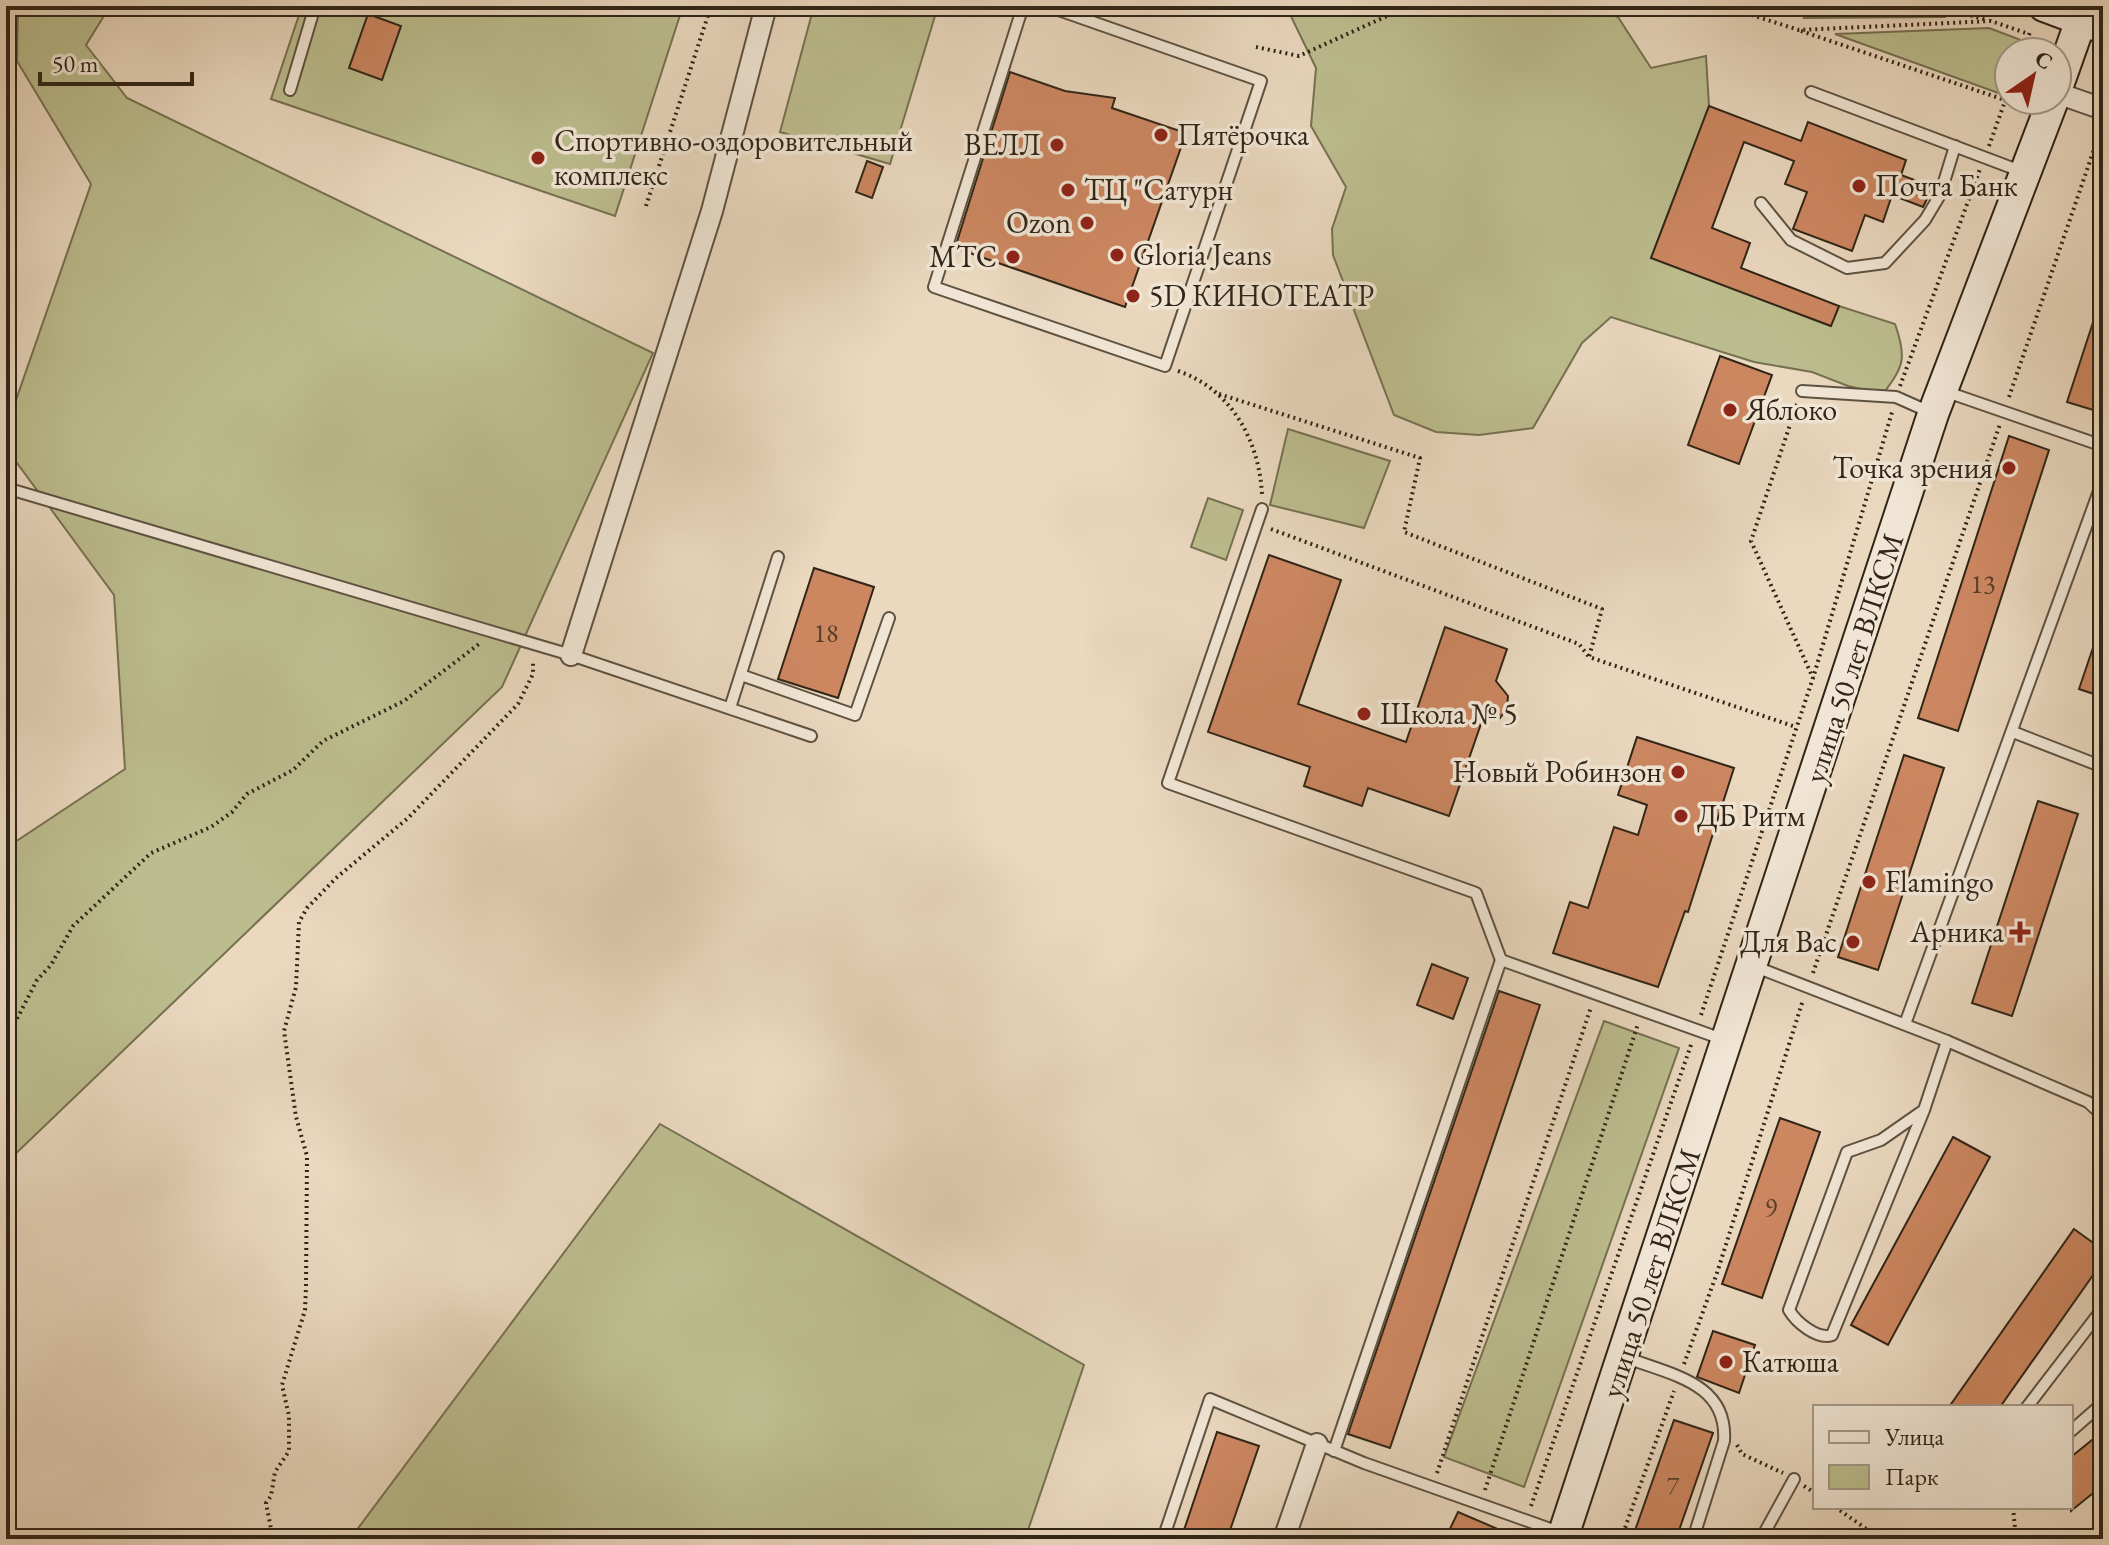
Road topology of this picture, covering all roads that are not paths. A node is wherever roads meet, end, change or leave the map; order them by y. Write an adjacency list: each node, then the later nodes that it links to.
1 (315, 6): 8 (lane)
2 (766, 6): 24 (street)
3 (1023, 6): 4 (lane)
4 (1047, 6)
5 (2044, 6): 6 (street)
6 (2090, 18): 7 (street)
7 (2073, 56)
8 (290, 90)
9 (1811, 92): 13 (lane)
10 (2073, 97): 11 (street)
11 (2103, 109)
12 (2047, 116): 14 (street, улица 50 лет ВЛКСМ)
13 (1955, 146): 14 (lane); 15 (lane)
14 (2025, 173): 17 (street, улица 50 лет ВЛКСМ)
15 (1761, 203)
16 (1802, 391): 17 (lane)
17 (1938, 402): 18 (lane); 31 (street, улица 50 лет ВЛКСМ)
18 (2103, 446)
19 (2103, 480): 27 (lane)
20 (6, 488): 24 (lane)
21 (1262, 509): 30 (lane)
22 (778, 557): 25 (lane)
23 (889, 618): 25 (lane)
24 (571, 655): 26 (lane)
25 (741, 675): 26 (lane)
26 (730, 708): 28 (lane)
27 (2013, 732): 29 (lane); 32 (lane)
28 (811, 736)
29 (2103, 767)
30 (1501, 960): 33 (lane); 42 (lane)
31 (1754, 966): 32 (lane); 33 (street, улица 50 лет ВЛКСМ)
32 (1905, 1024): 34 (lane)
33 (1728, 1041): 38 (street, улица 50 лет ВЛКСМ)
34 (1947, 1041): 35 (lane); 36 (lane)
35 (1924, 1110): 35 (lane)
36 (2103, 1116)
37 (2103, 1308): 40 (lane)
38 (1623, 1356): 44 (street, улица 50 лет ВЛКСМ); 47 (lane)
39 (2103, 1403): 41 (lane)
40 (2029, 1405)
41 (2073, 1429)
42 (1326, 1447): 44 (lane); 45 (lane); 46 (street)
43 (1794, 1479): 48 (lane)
44 (1563, 1536)
45 (1163, 1539)
46 (1284, 1539)
47 (1693, 1539)
48 (1761, 1539)

